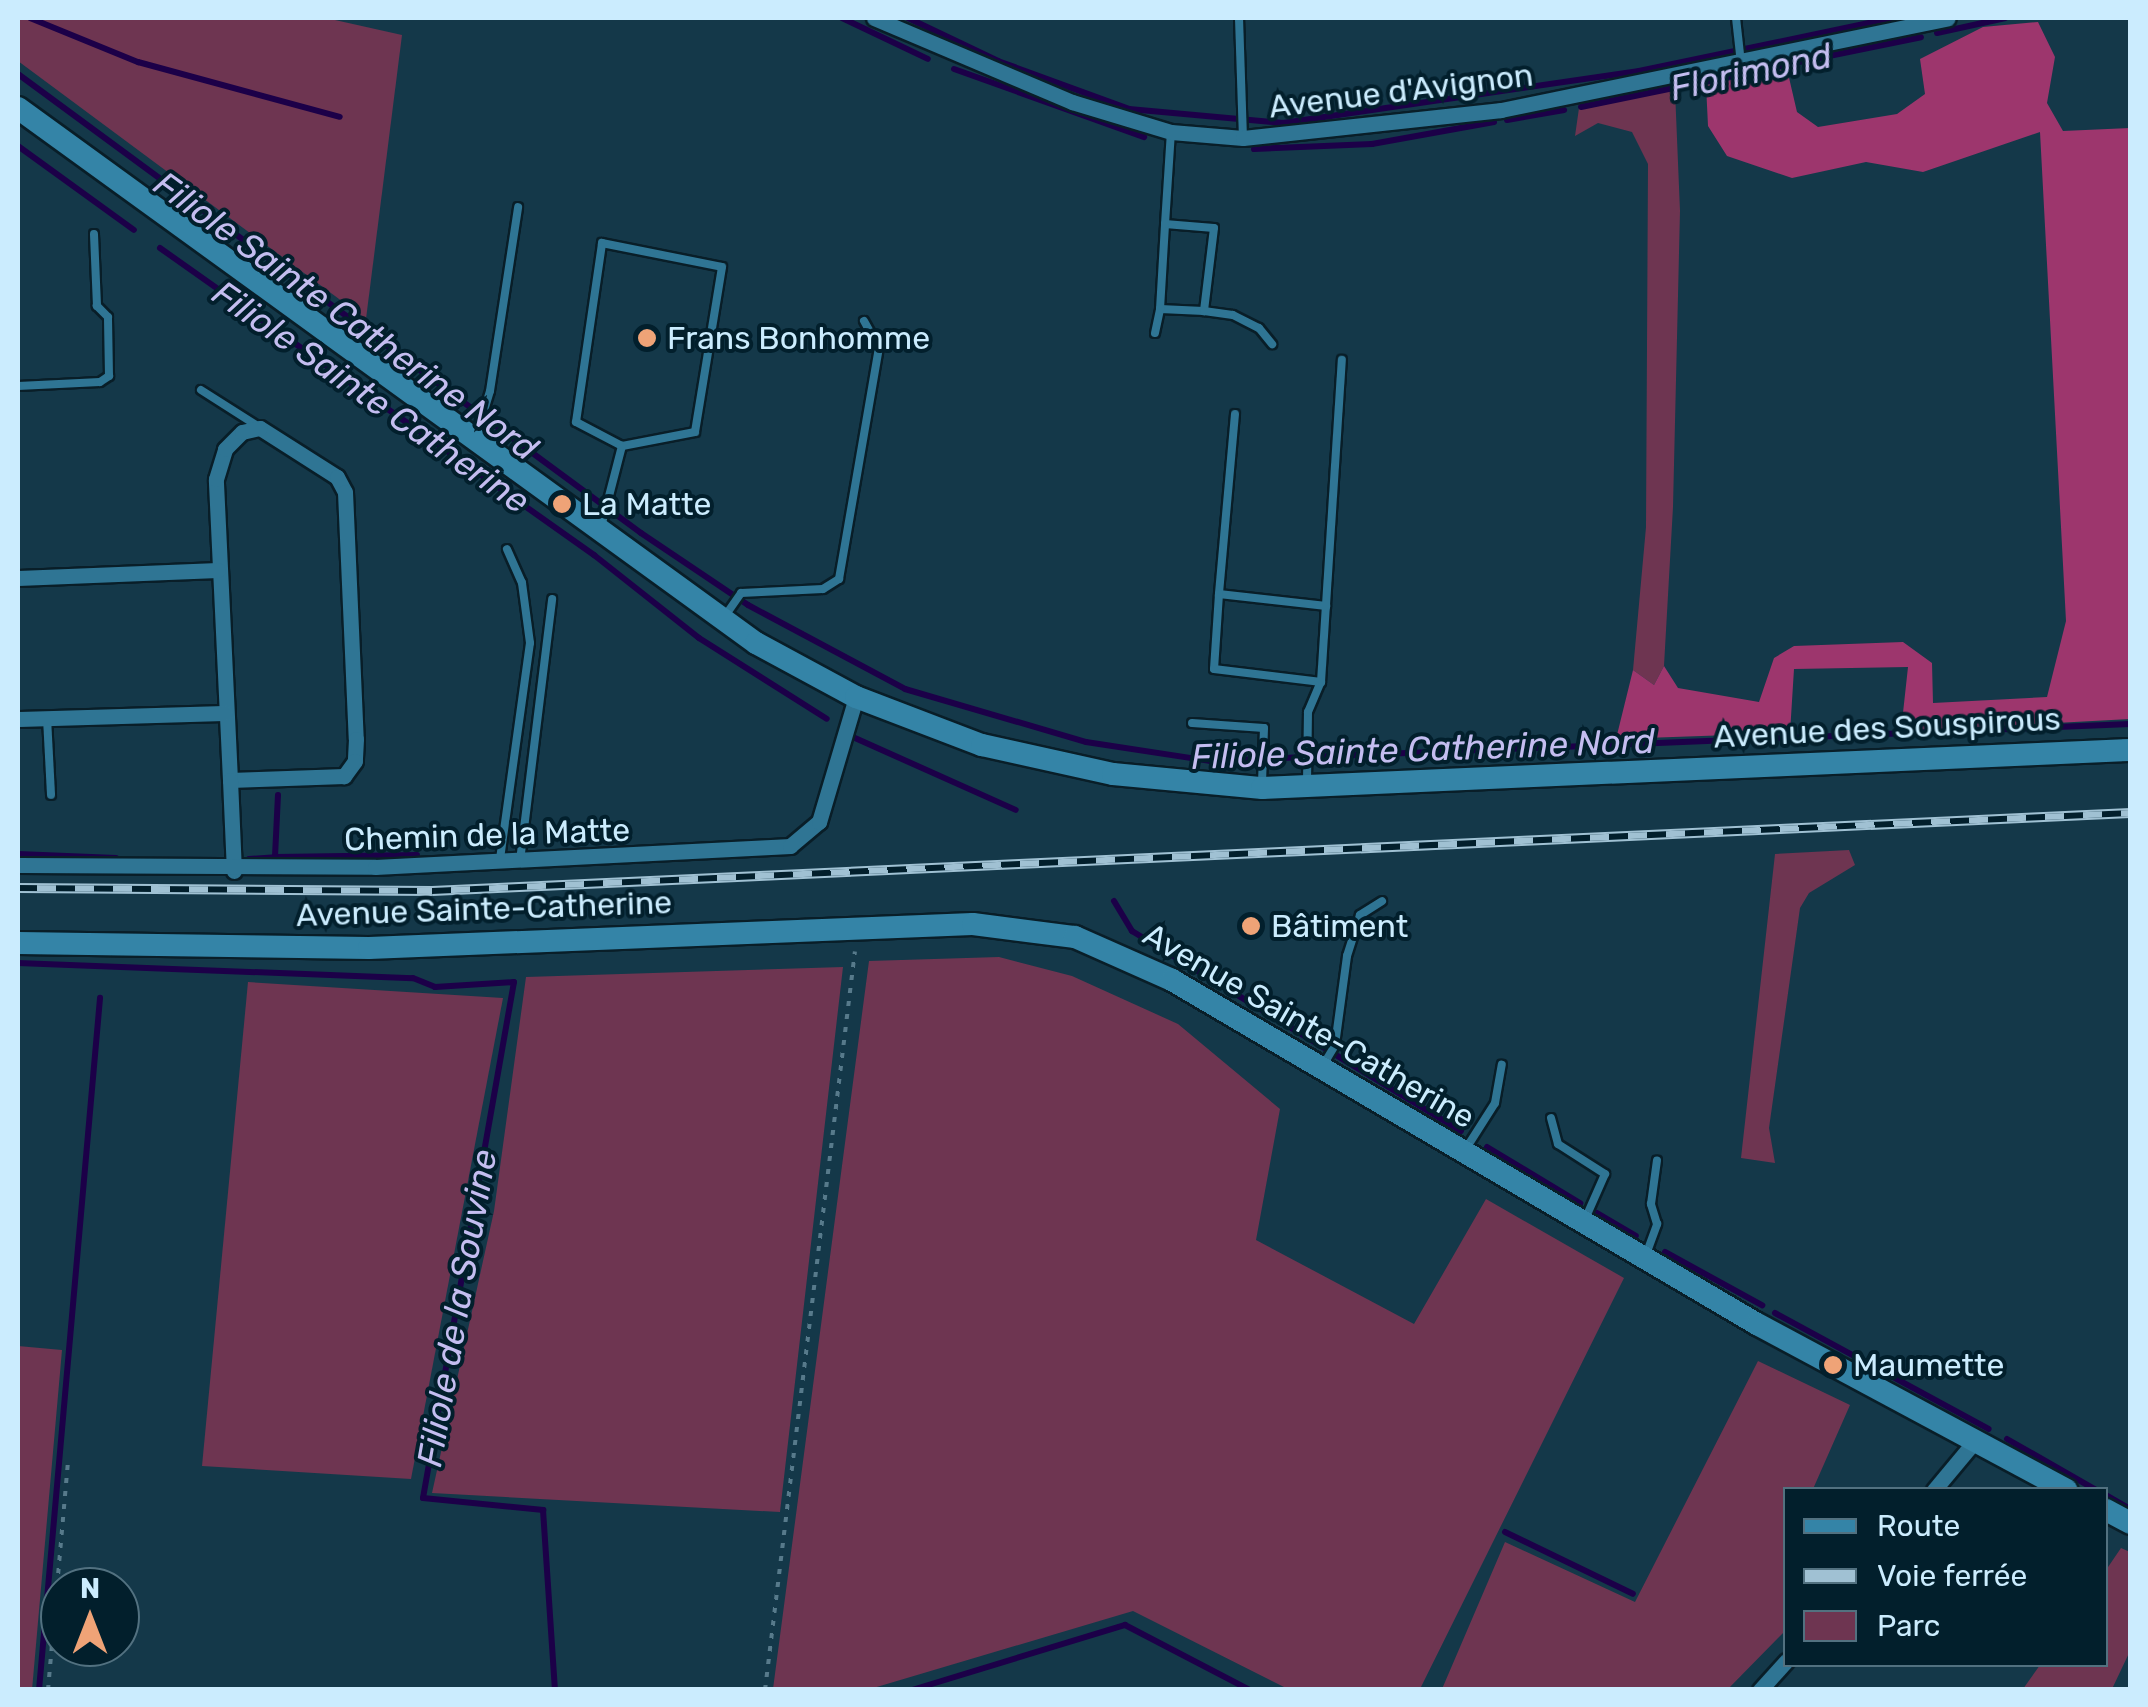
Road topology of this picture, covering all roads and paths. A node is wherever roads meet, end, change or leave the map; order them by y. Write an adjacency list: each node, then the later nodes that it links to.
1 (874, 18): 7 (street, Avenue d'Avignon)
2 (1239, 18): 8 (lane)
3 (1736, 18): 5 (lane)
4 (1948, 18): 5 (street, Avenue d'Avignon)
5 (1742, 64): 8 (street, Avenue d'Avignon)
6 (18, 112): 22 (main road, Avenue des Souspirous)
7 (1171, 132): 8 (street, Avenue d'Avignon); 10 (lane)
8 (1243, 138)
9 (518, 207): 22 (lane)
10 (1165, 224): 12 (lane); 13 (lane)
11 (94, 234): 18 (lane)
12 (1160, 309): 13 (lane); 15 (lane)
13 (1204, 311): 16 (lane)
14 (864, 321): 31 (lane)
15 (1156, 333)
16 (1272, 344)
17 (1342, 360): 30 (lane)
18 (18, 386)
19 (200, 390): 21 (lane)
20 (1236, 414): 28 (lane)
21 (260, 428): 26 (street); 39 (street)
22 (475, 441): 24 (main road, Avenue des Souspirous)
23 (622, 446): 23 (lane); 24 (lane)
24 (600, 532): 31 (main road, Avenue des Souspirous)
25 (508, 549): 44 (lane)
26 (218, 570): 27 (street); 34 (street)
27 (18, 578)
28 (1219, 594): 30 (lane); 32 (lane)
29 (552, 599): 43 (lane)
30 (1326, 606): 32 (lane)
31 (722, 620): 33 (main road, Avenue des Souspirous)
32 (1321, 682): 40 (lane)
33 (856, 698): 41 (main road, Avenue des Souspirous); 43 (street, Chemin de la Matte)
34 (226, 713): 35 (street); 39 (street)
35 (47, 718): 36 (street); 42 (lane)
36 (18, 719)
37 (1192, 723): 41 (lane)
38 (2130, 750): 40 (main road, Avenue des Souspirous)
39 (230, 780): 46 (street)
40 (1307, 787): 41 (main road, Avenue des Souspirous)
41 (1262, 788)
42 (52, 795)
43 (520, 861): 44 (street, Chemin de la Matte)
44 (500, 862): 46 (street, Chemin de la Matte)
45 (18, 865): 46 (street, Chemin de la Matte)
46 (234, 870)
47 (1382, 901): 50 (lane)
48 (859, 927): 49 (main road, Avenue Sainte-Catherine); 50 (main road, Avenue Sainte-Catherine); 65 (path)
49 (18, 944)
50 (1324, 1065): 53 (main road, Avenue Sainte-Catherine)
51 (1502, 1065): 53 (lane)
52 (1551, 1118): 55 (lane)
53 (1464, 1152): 55 (main road, Avenue Sainte-Catherine)
54 (1657, 1160): 56 (lane)
55 (1583, 1222): 56 (main road, Avenue Sainte-Catherine)
56 (1644, 1259): 57 (main road, Avenue Sainte-Catherine)
57 (1974, 1442): 59 (street); 60 (main road, Avenue Sainte-Catherine)
58 (68, 1462): 64 (path)
59 (1936, 1487)
60 (2060, 1487)
61 (2108, 1511): 62 (main road)
62 (2130, 1523)
63 (1783, 1664): 66 (street)
64 (48, 1690)
65 (765, 1690)
66 (1760, 1690)

